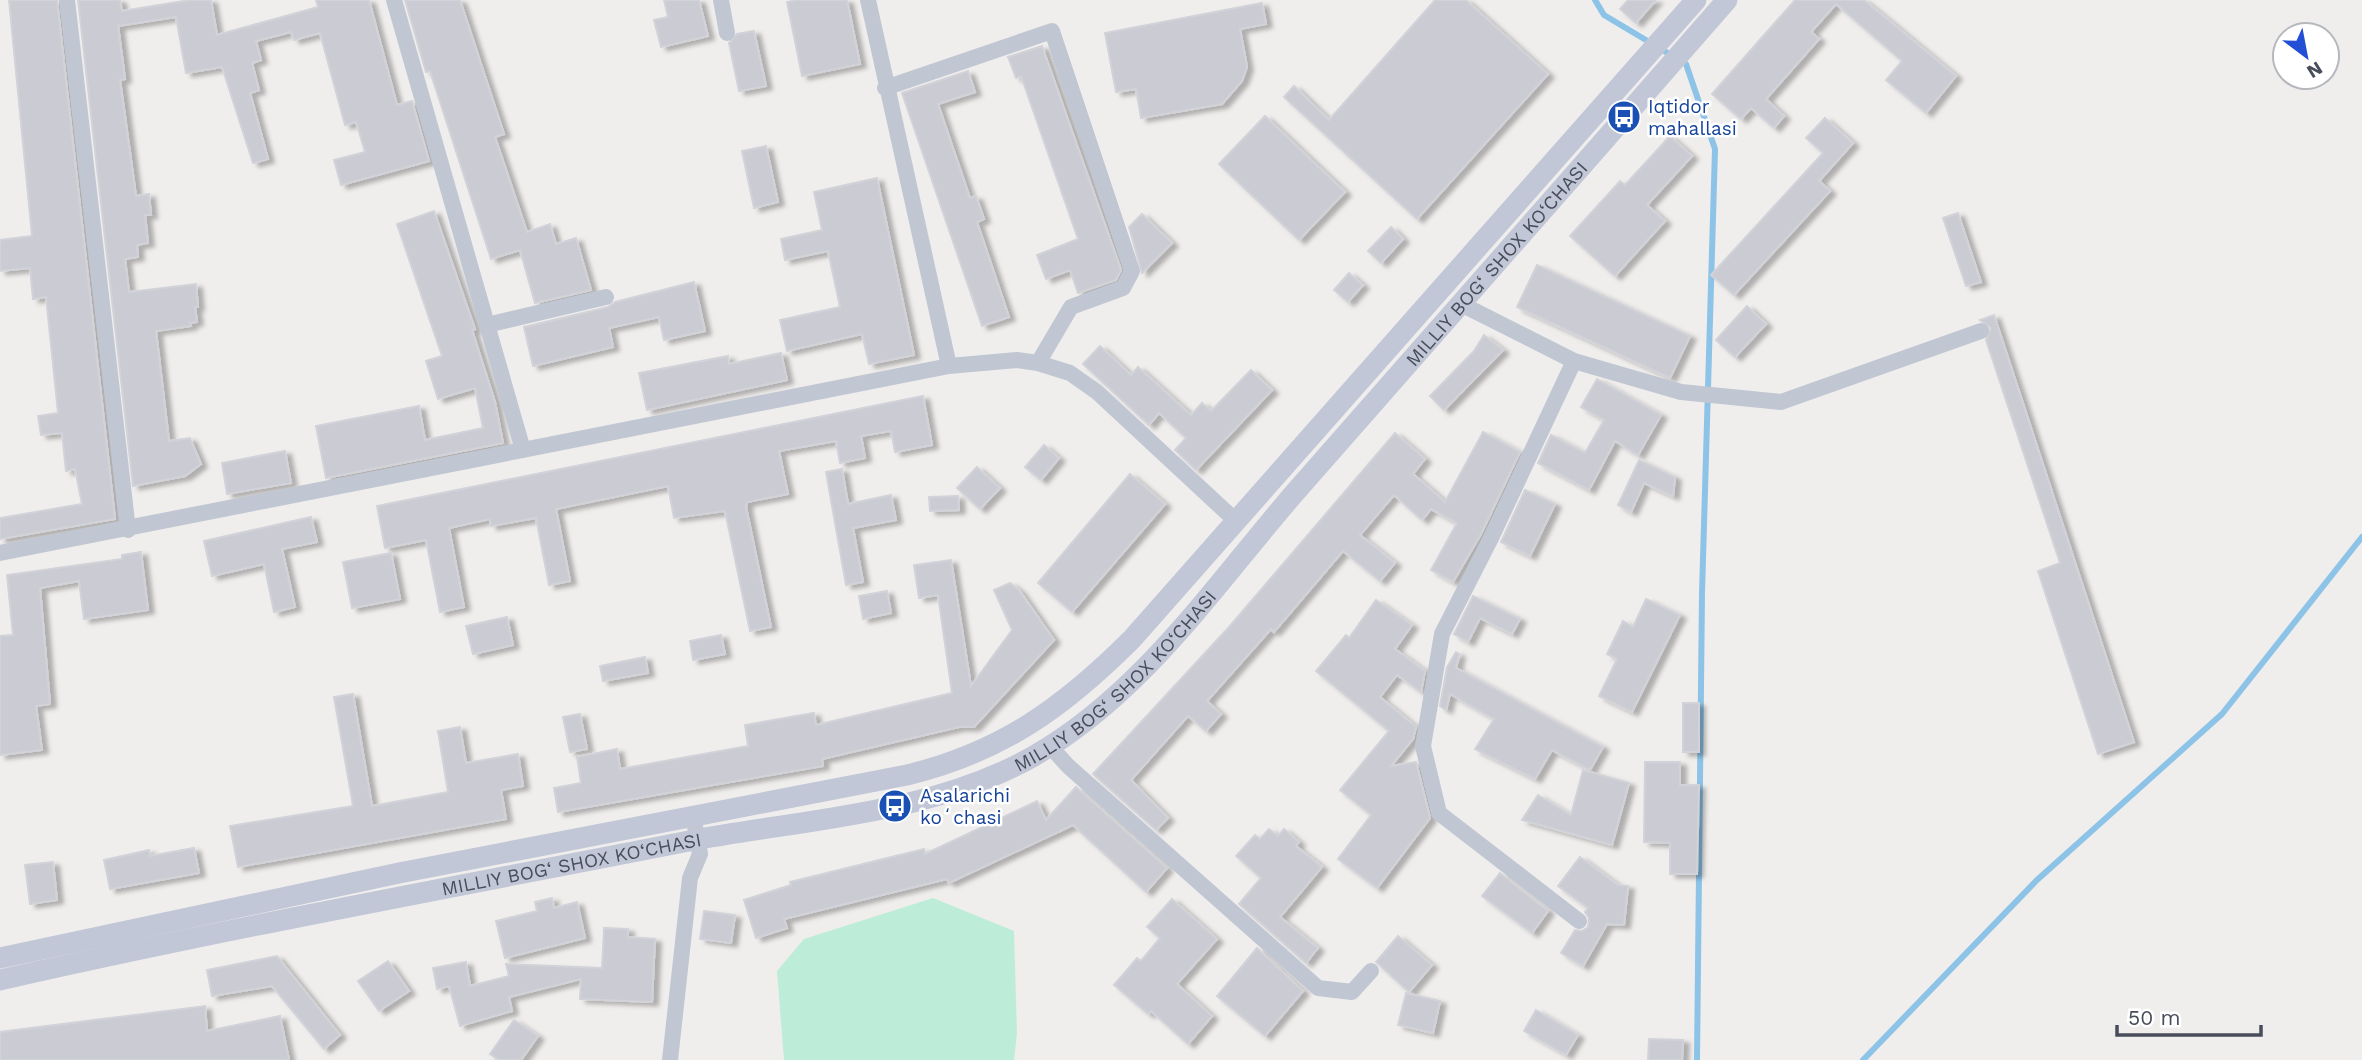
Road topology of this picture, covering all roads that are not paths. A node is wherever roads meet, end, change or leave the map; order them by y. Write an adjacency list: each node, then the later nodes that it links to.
1 (67, 0): 18 (street)
2 (394, 0): 11 (street)
3 (721, 0): 7 (street)
4 (868, 0): 8 (street)
5 (1696, 0): 17 (main road, MILLIY BOG‘ SHOX KO‘CHASI)
6 (1727, 0): 10 (main road, MILLIY BOG‘ SHOX KO‘CHASI)
7 (727, 33)
8 (886, 88): 14 (street); 15 (street)
9 (606, 297): 11 (street)
10 (1461, 304): 13 (street); 20 (main road, MILLIY BOG‘ SHOX KO‘CHASI)
11 (487, 325): 16 (street)
12 (1981, 331): 13 (street)
13 (1574, 361): 25 (street)
14 (1038, 363): 15 (street); 17 (street)
15 (949, 366): 16 (street)
16 (523, 450): 18 (street)
17 (1237, 522): 21 (main road, MILLIY BOG‘ SHOX KO‘CHASI)
18 (128, 530): 19 (street)
19 (0, 554)
20 (1050, 746): 22 (main road, MILLIY BOG‘ SHOX KO‘CHASI); 27 (street)
21 (693, 815): 22 (street); 23 (main road, MILLIY BOG‘ SHOX KO‘CHASI)
22 (697, 839): 24 (main road, MILLIY BOG‘ SHOX KO‘CHASI); 29 (street)
23 (399, 873): 24 (main road); 26 (main road, MILLIY BOG‘ SHOX KO‘CHASI)
24 (404, 898): 28 (main road, MILLIY BOG‘ SHOX KO‘CHASI)
25 (1579, 921)
26 (0, 958)
27 (1371, 971)
28 (0, 980)
29 (670, 1060)

